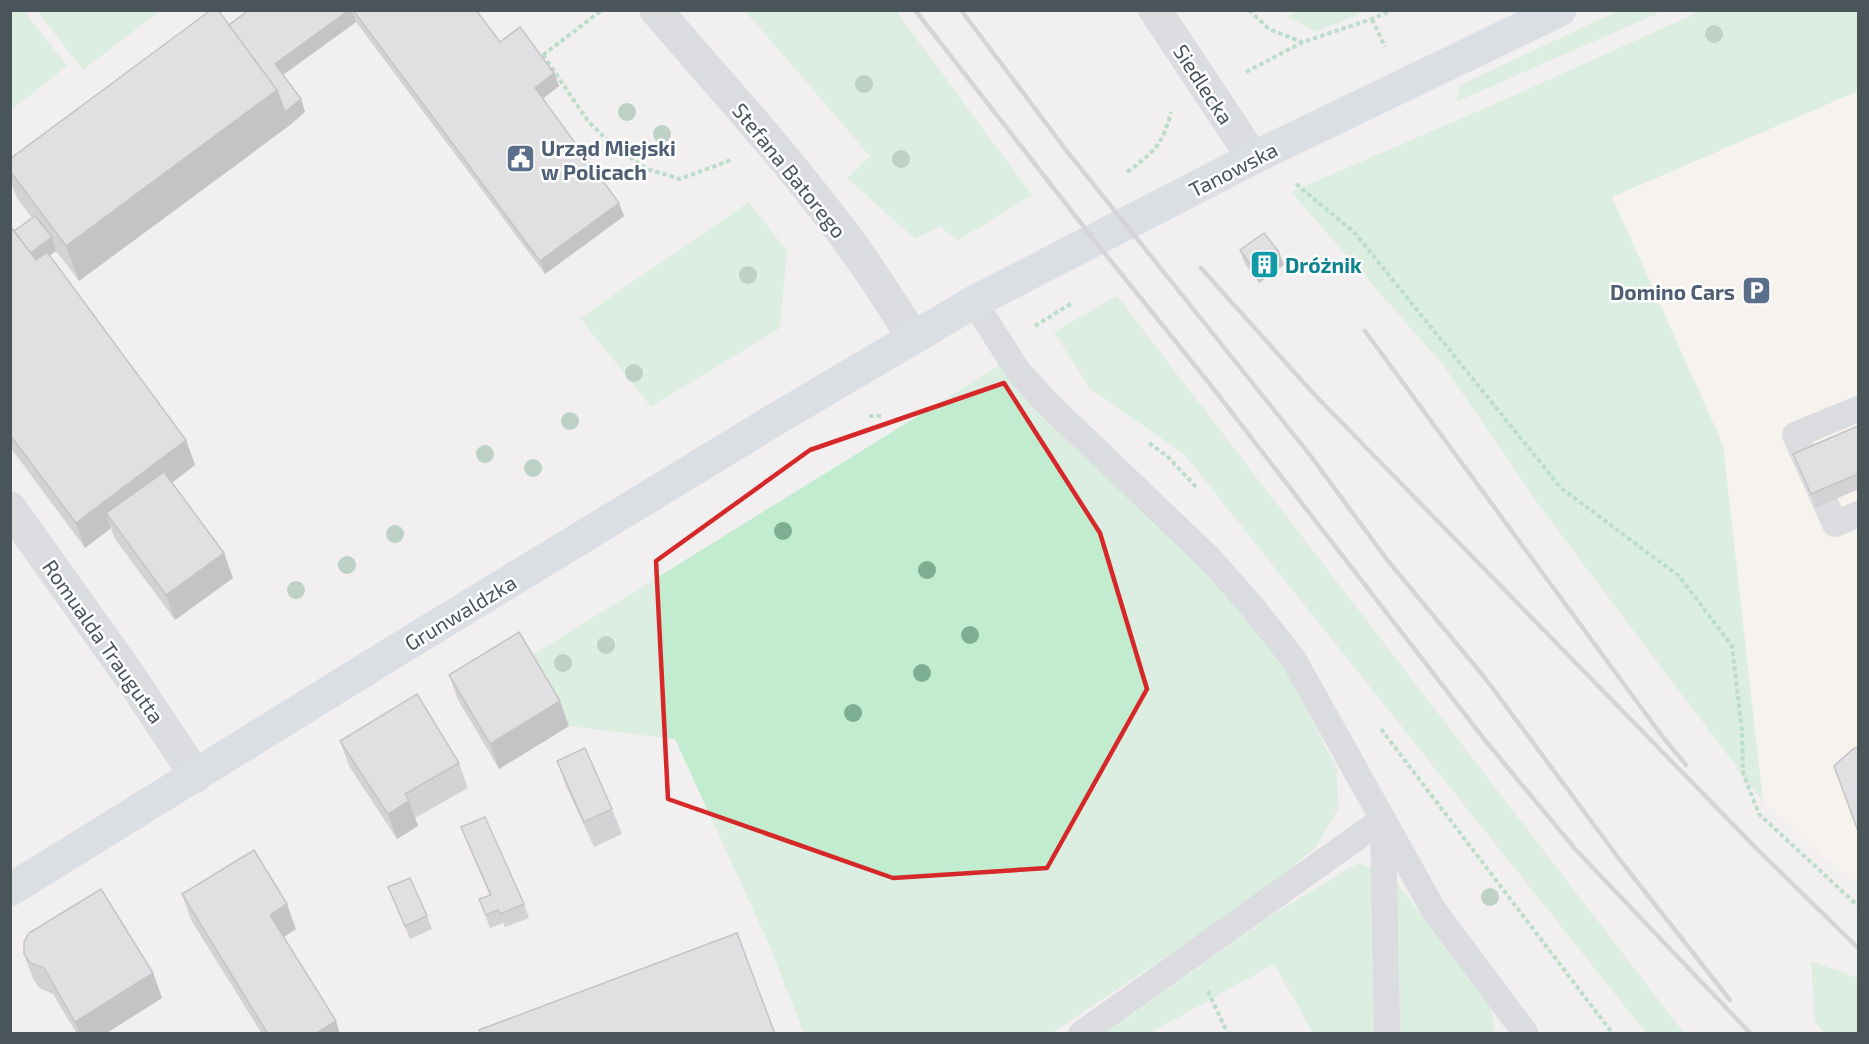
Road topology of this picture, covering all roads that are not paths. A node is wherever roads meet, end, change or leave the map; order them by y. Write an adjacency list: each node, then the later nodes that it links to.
1 (656, 10): 7 (street, Stefana Batorego)
2 (1155, 10): 5 (street, Siedlecka)
3 (1560, 10): 4 (main road, Tanowska)
4 (1522, 18): 5 (main road, Tanowska)
5 (1252, 158): 6 (main road, Tanowska)
6 (974, 302): 7 (main road, Tanowska); 12 (lane)
7 (913, 338): 11 (main road, Grunwaldzka)
8 (1858, 409): 10 (lane)
9 (10, 508): 11 (street, Romualda Traugutta)
10 (1858, 514)
11 (196, 776): 13 (main road, Grunwaldzka)
12 (1383, 819): 14 (lane); 15 (lane); 16 (lane)
13 (10, 890)
14 (1081, 1034)
15 (1387, 1034)
16 (1526, 1034)

